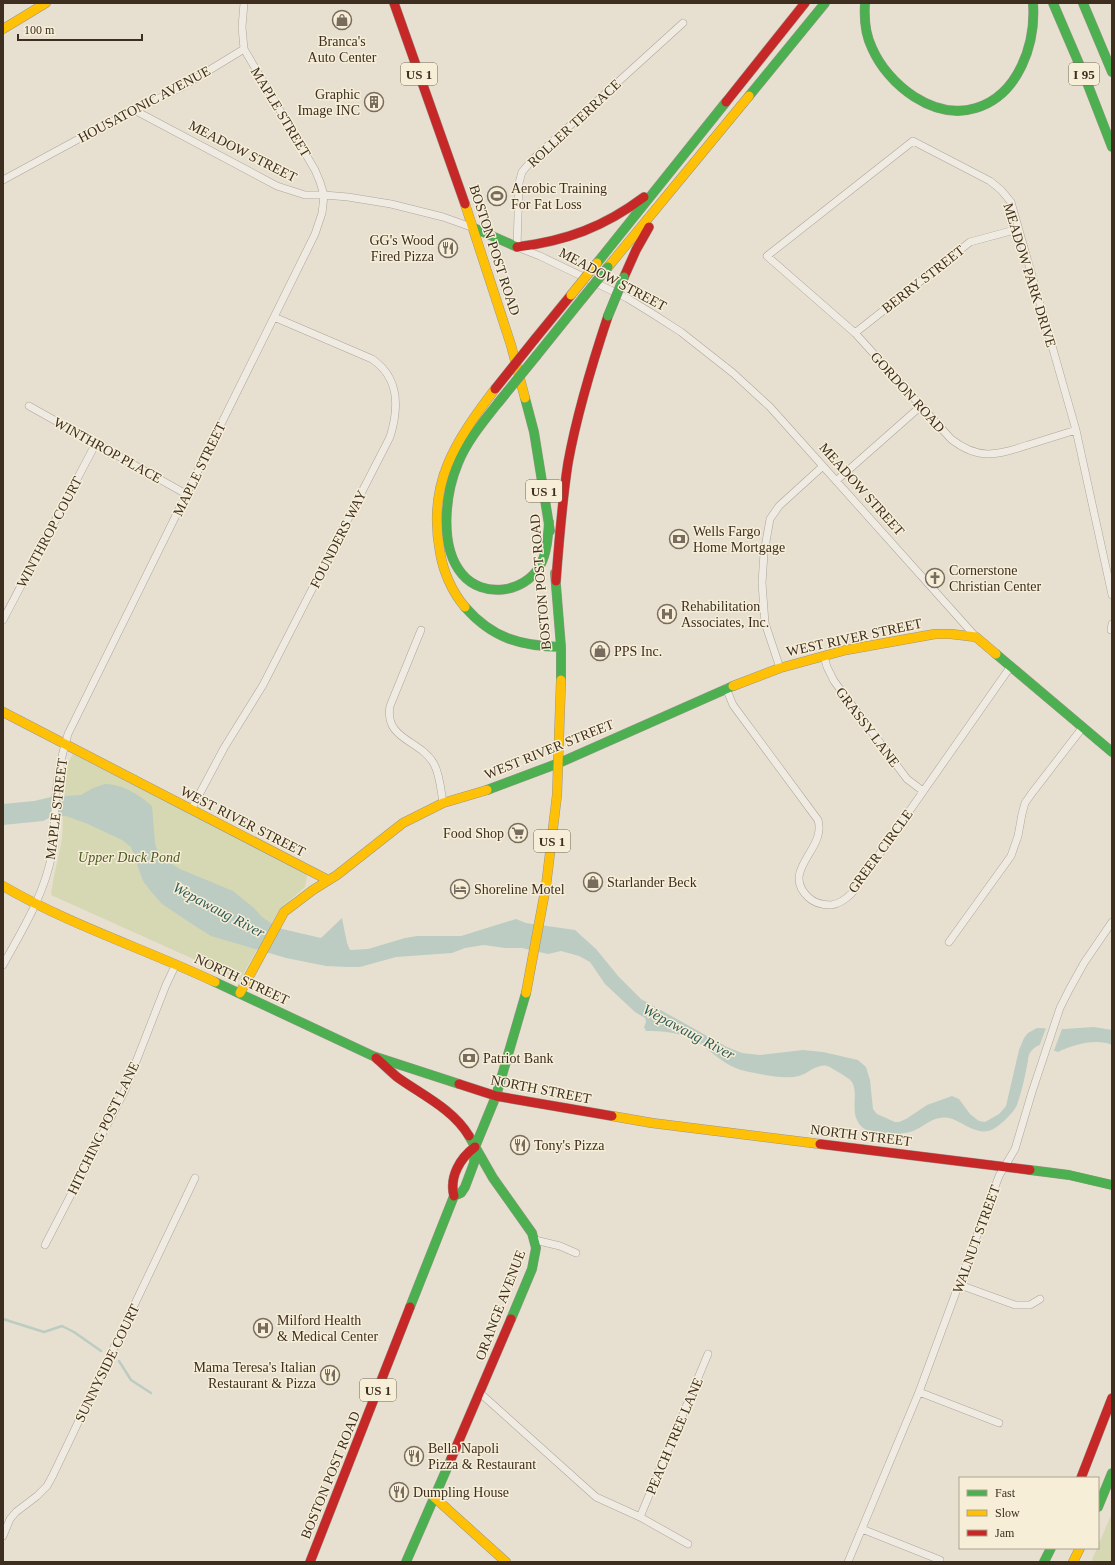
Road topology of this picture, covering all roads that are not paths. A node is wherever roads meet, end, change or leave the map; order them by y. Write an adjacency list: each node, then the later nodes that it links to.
1 (46, 3): 12 (main road)
2 (244, 3): 13 (street)
3 (394, 3): 22 (main road, BOSTON POST ROAD / US 1)
4 (805, 3): 18 (main road)
5 (825, 3): 19 (main road)
6 (865, 3): 7 (main road)
7 (1033, 3)
8 (1053, 3): 17 (main road, I 95)
9 (1083, 3): 15 (main road, I 95)
10 (1090, 3): 14 (main road)
11 (683, 23): 24 (street, ROLLER TERRACE)
12 (3, 29)
13 (244, 48): 16 (street, HOUSATONIC AVENUE); 21 (street, MAPLE STREET)
14 (1112, 68)
15 (1112, 72)
16 (136, 110): 20 (street, HOUSATONIC AVENUE); 21 (street, MEADOW STREET)
17 (1112, 147)
18 (682, 156): 24 (main road); 41 (main road, bridge)
19 (692, 165): 35 (main road, bridge); 36 (main road, bridge)
20 (3, 180)
21 (324, 195): 22 (street, MEADOW STREET); 26 (street, MAPLE STREET)
22 (474, 228): 24 (main road, MEADOW STREET); 35 (main road, BOSTON POST ROAD / US 1)
23 (1018, 229): 25 (street, MEADOW PARK DRIVE); 27 (street, BERRY STREET); 30 (street, MEADOW PARK DRIVE)
24 (517, 247): 32 (street, MEADOW STREET)
25 (767, 256): 27 (street, GORDON ROAD)
26 (274, 317): 34 (street, MAPLE STREET); 53 (street, FOUNDERS WAY)
27 (855, 333): 29 (street, GORDON ROAD)
28 (29, 406): 31 (street, WINTHROP PLACE)
29 (921, 406): 30 (street, GORDON ROAD); 33 (street)
30 (1076, 430): 37 (street, MEADOW PARK DRIVE)
31 (96, 443): 34 (street, WINTHROP PLACE); 38 (street, WINTHROP COURT)
32 (823, 466): 33 (street, MEADOW STREET); 44 (street)
33 (836, 481): 40 (street, MEADOW STREET)
34 (186, 494): 48 (street, MAPLE STREET)
35 (549, 522): 36 (main road, BOSTON POST ROAD / US 1)
36 (556, 581): 41 (main road, BOSTON POST ROAD / US 1)
37 (1112, 595)
38 (3, 620)
39 (421, 630): 52 (street)
40 (976, 637): 42 (main road, WEST RIVER STREET); 43 (main road)
41 (561, 647): 50 (main road, BOSTON POST ROAD / US 1)
42 (824, 656): 44 (main road, WEST RIVER STREET); 51 (street, GRASSY LANE)
43 (1011, 666): 47 (main road); 51 (street, GREER CIRCLE)
44 (780, 668): 45 (main road, WEST RIVER STREET)
45 (726, 688): 50 (main road, WEST RIVER STREET); 51 (street, GREER CIRCLE)
46 (3, 712): 48 (main road, WEST RIVER STREET)
47 (1083, 727): 49 (main road); 58 (street)
48 (65, 744): 53 (main road, WEST RIVER STREET); 56 (street, MAPLE STREET)
49 (1112, 752)
50 (559, 763): 52 (main road, WEST RIVER STREET); 63 (main road, BOSTON POST ROAD / US 1)
51 (923, 791)
52 (443, 803): 54 (main road, WEST RIVER STREET)
53 (191, 810): 54 (main road, WEST RIVER STREET)
54 (328, 880): 61 (main road)
55 (3, 886): 56 (main road, NORTH STREET)
56 (36, 905): 59 (main road, NORTH STREET); 60 (street, MAPLE STREET)
57 (1112, 922): 65 (street, WALNUT STREET)
58 (949, 942)
59 (176, 964): 61 (main road, NORTH STREET); 70 (street, HITCHING POST LANE)
60 (3, 965)
61 (240, 993): 62 (main road, NORTH STREET)
62 (373, 1056): 63 (main road, NORTH STREET); 64 (main road, ORANGE AVENUE)
63 (496, 1096): 64 (main road, BOSTON POST ROAD / US 1); 65 (main road, NORTH STREET)
64 (475, 1147): 68 (main road, BOSTON POST ROAD / US 1); 68 (main road, BOSTON POST ROAD / US 1); 69 (main road, ORANGE AVENUE)
65 (1006, 1167): 67 (main road, NORTH STREET); 72 (street, WALNUT STREET)
66 (195, 1178): 85 (street, SUNNYSIDE COURT)
67 (1112, 1185)
68 (454, 1196): 90 (main road, BOSTON POST ROAD / US 1)
69 (535, 1240): 71 (street); 76 (main road, ORANGE AVENUE)
70 (45, 1245)
71 (576, 1253)
72 (960, 1285): 73 (street); 75 (street, WALNUT STREET)
73 (1040, 1299)
74 (708, 1354): 83 (street, PEACH TREE LANE)
75 (919, 1392): 78 (street); 84 (street, WALNUT STREET)
76 (480, 1393): 81 (main road, ORANGE AVENUE); 83 (street)
77 (1112, 1398): 80 (main road)
78 (999, 1423)
79 (1112, 1473): 82 (main road)
80 (1081, 1477)
81 (434, 1497): 91 (main road, ORANGE AVENUE); 92 (main road)
82 (1099, 1505)
83 (640, 1518): 86 (street)
84 (862, 1529): 89 (street); 93 (street, WALNUT STREET)
85 (3, 1536)
86 (688, 1544)
87 (1050, 1549): 94 (main road)
88 (1080, 1549): 95 (main road)
89 (940, 1560)
90 (310, 1562)
91 (406, 1562)
92 (506, 1562)
93 (848, 1562)
94 (1044, 1562)
95 (1073, 1562)

